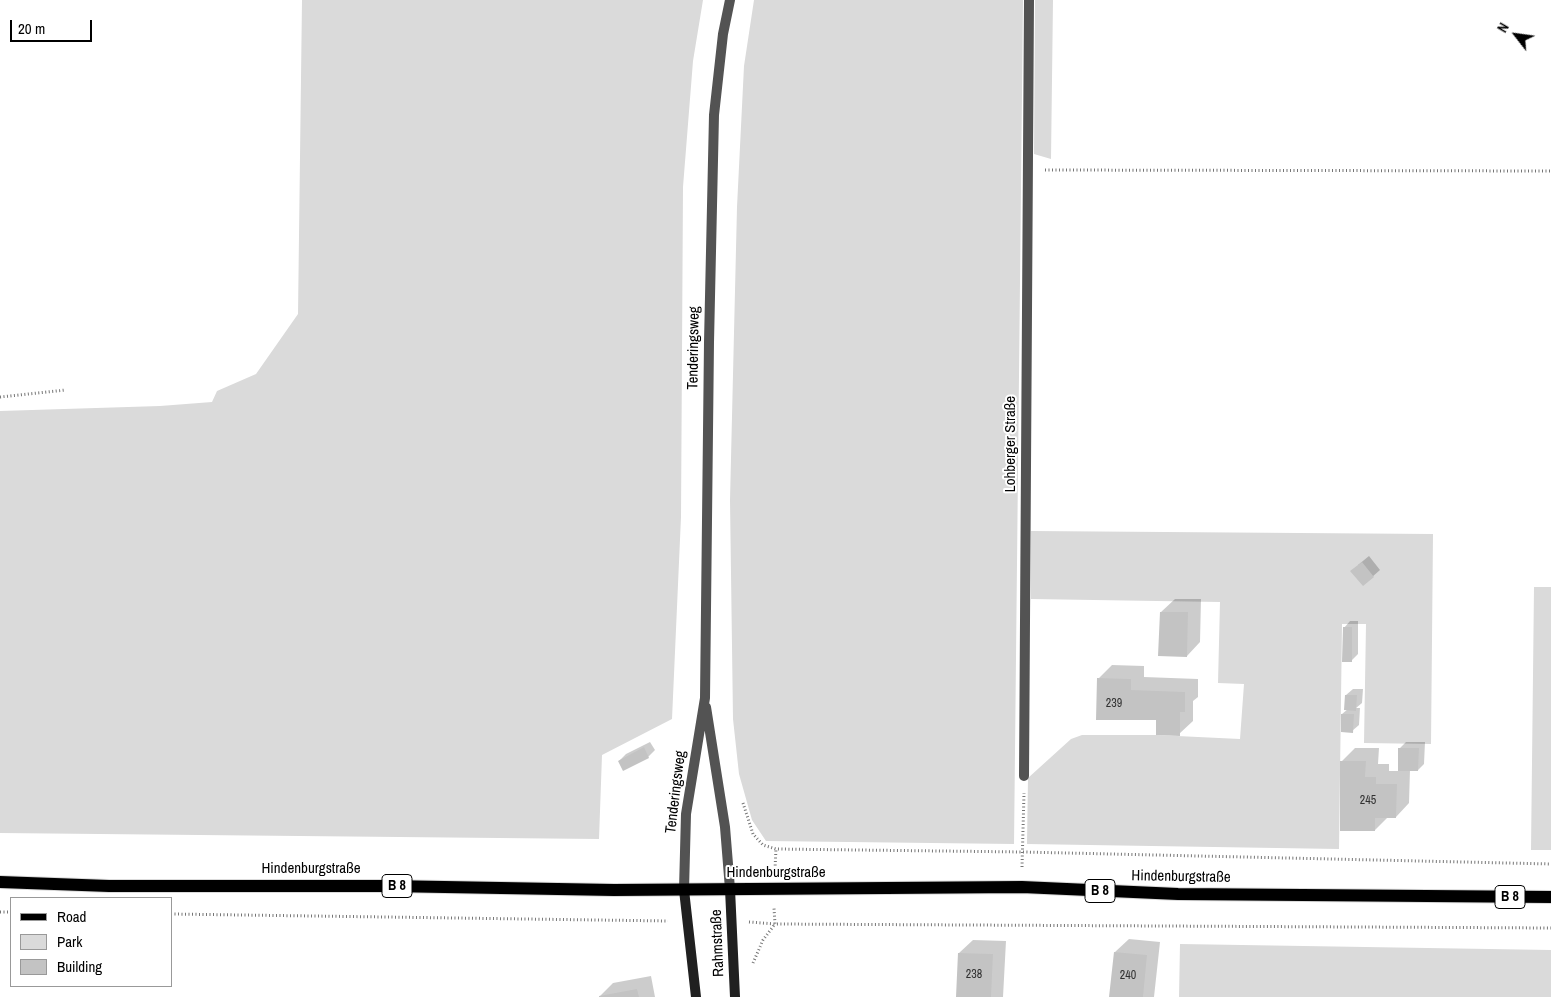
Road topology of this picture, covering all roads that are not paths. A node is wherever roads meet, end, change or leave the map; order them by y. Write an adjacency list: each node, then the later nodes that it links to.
1 (730, 0): 3 (street, Tenderingsweg)
2 (1029, 0): 4 (street, Lohberger Straße)
3 (705, 698): 6 (street, Tenderingsweg); 7 (street, Tenderingsweg)
4 (1024, 776)
5 (0, 882): 7 (main road, Hindenburgstraße / B 8)
6 (730, 889): 7 (main road, Hindenburgstraße / B 8); 8 (main road, Hindenburgstraße / B 8); 10 (main road, Rahmstraße)
7 (684, 890): 9 (main road, Rahmstraße)
8 (1551, 897)
9 (696, 997)
10 (734, 997)

